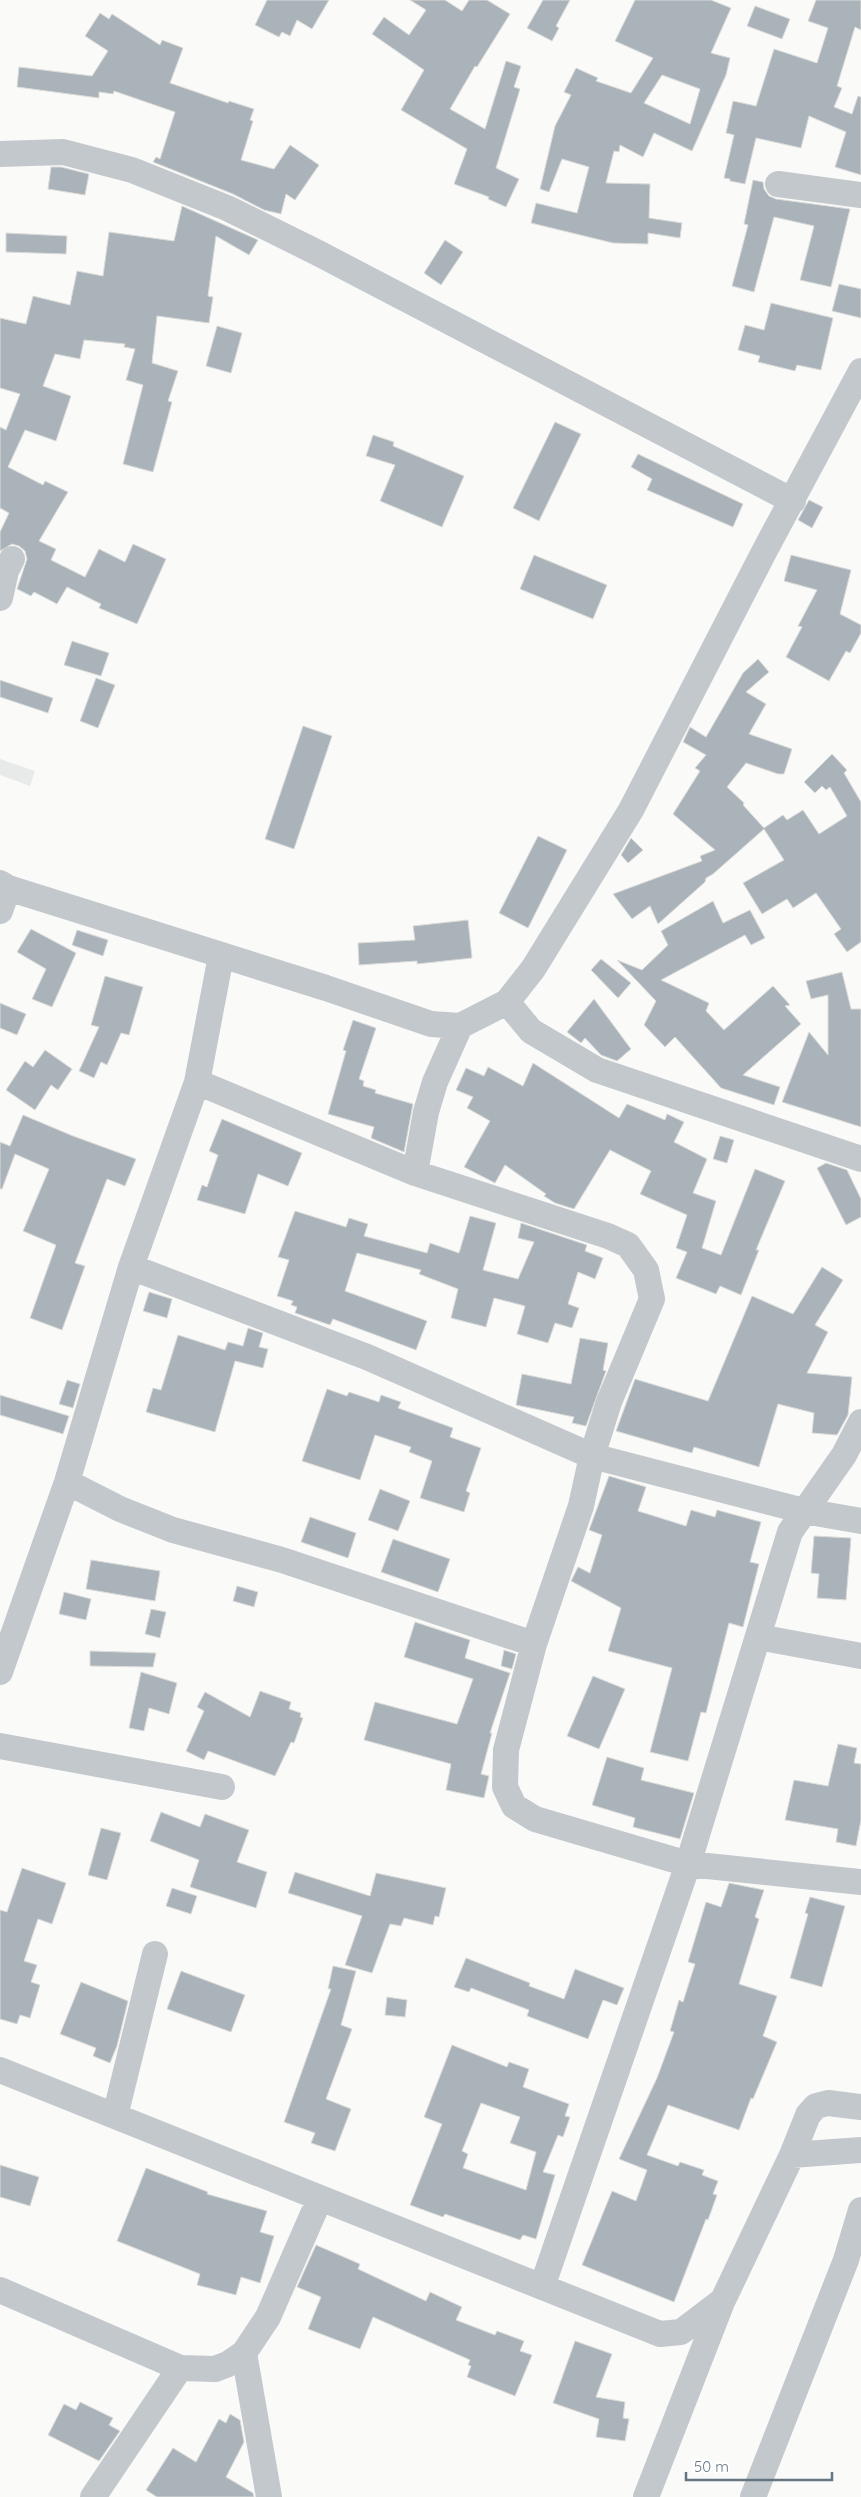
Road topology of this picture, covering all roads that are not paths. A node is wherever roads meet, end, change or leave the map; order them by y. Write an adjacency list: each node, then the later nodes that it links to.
1 (0, 154): 5 (street)
2 (778, 184): 3 (street)
3 (861, 195)
4 (861, 371): 5 (street)
5 (793, 501): 10 (street)
6 (12, 559): 7 (street)
7 (0, 598)
8 (3, 894): 9 (street)
9 (222, 956): 11 (street); 12 (street)
10 (507, 1002): 11 (street); 13 (street)
11 (460, 1026): 14 (street)
12 (196, 1082): 14 (street); 15 (street)
13 (861, 1159)
14 (415, 1173): 17 (street)
15 (131, 1267): 17 (street); 18 (street)
16 (861, 1422): 19 (street)
17 (592, 1456): 19 (street); 22 (street)
18 (67, 1482): 22 (street); 24 (street)
19 (804, 1510): 20 (street); 21 (street)
20 (861, 1521)
21 (758, 1637): 23 (street); 27 (street)
22 (534, 1644): 27 (street)
23 (861, 1656)
24 (0, 1672)
25 (0, 1746): 26 (street)
26 (222, 1787)
27 (688, 1864): 28 (street); 37 (street)
28 (861, 1882)
29 (156, 1954): 32 (street)
30 (0, 2070): 32 (street)
31 (861, 2107): 34 (street)
32 (115, 2116): 35 (street)
33 (861, 2150): 34 (street)
34 (792, 2155): 39 (street)
35 (320, 2198): 37 (street); 40 (street)
36 (861, 2210): 45 (street)
37 (542, 2287): 39 (street)
38 (0, 2290): 41 (street)
39 (723, 2300): 44 (street)
40 (244, 2353): 41 (street); 43 (street)
41 (180, 2368): 42 (street)
42 (93, 2497)
43 (269, 2497)
44 (646, 2497)
45 (753, 2497)

